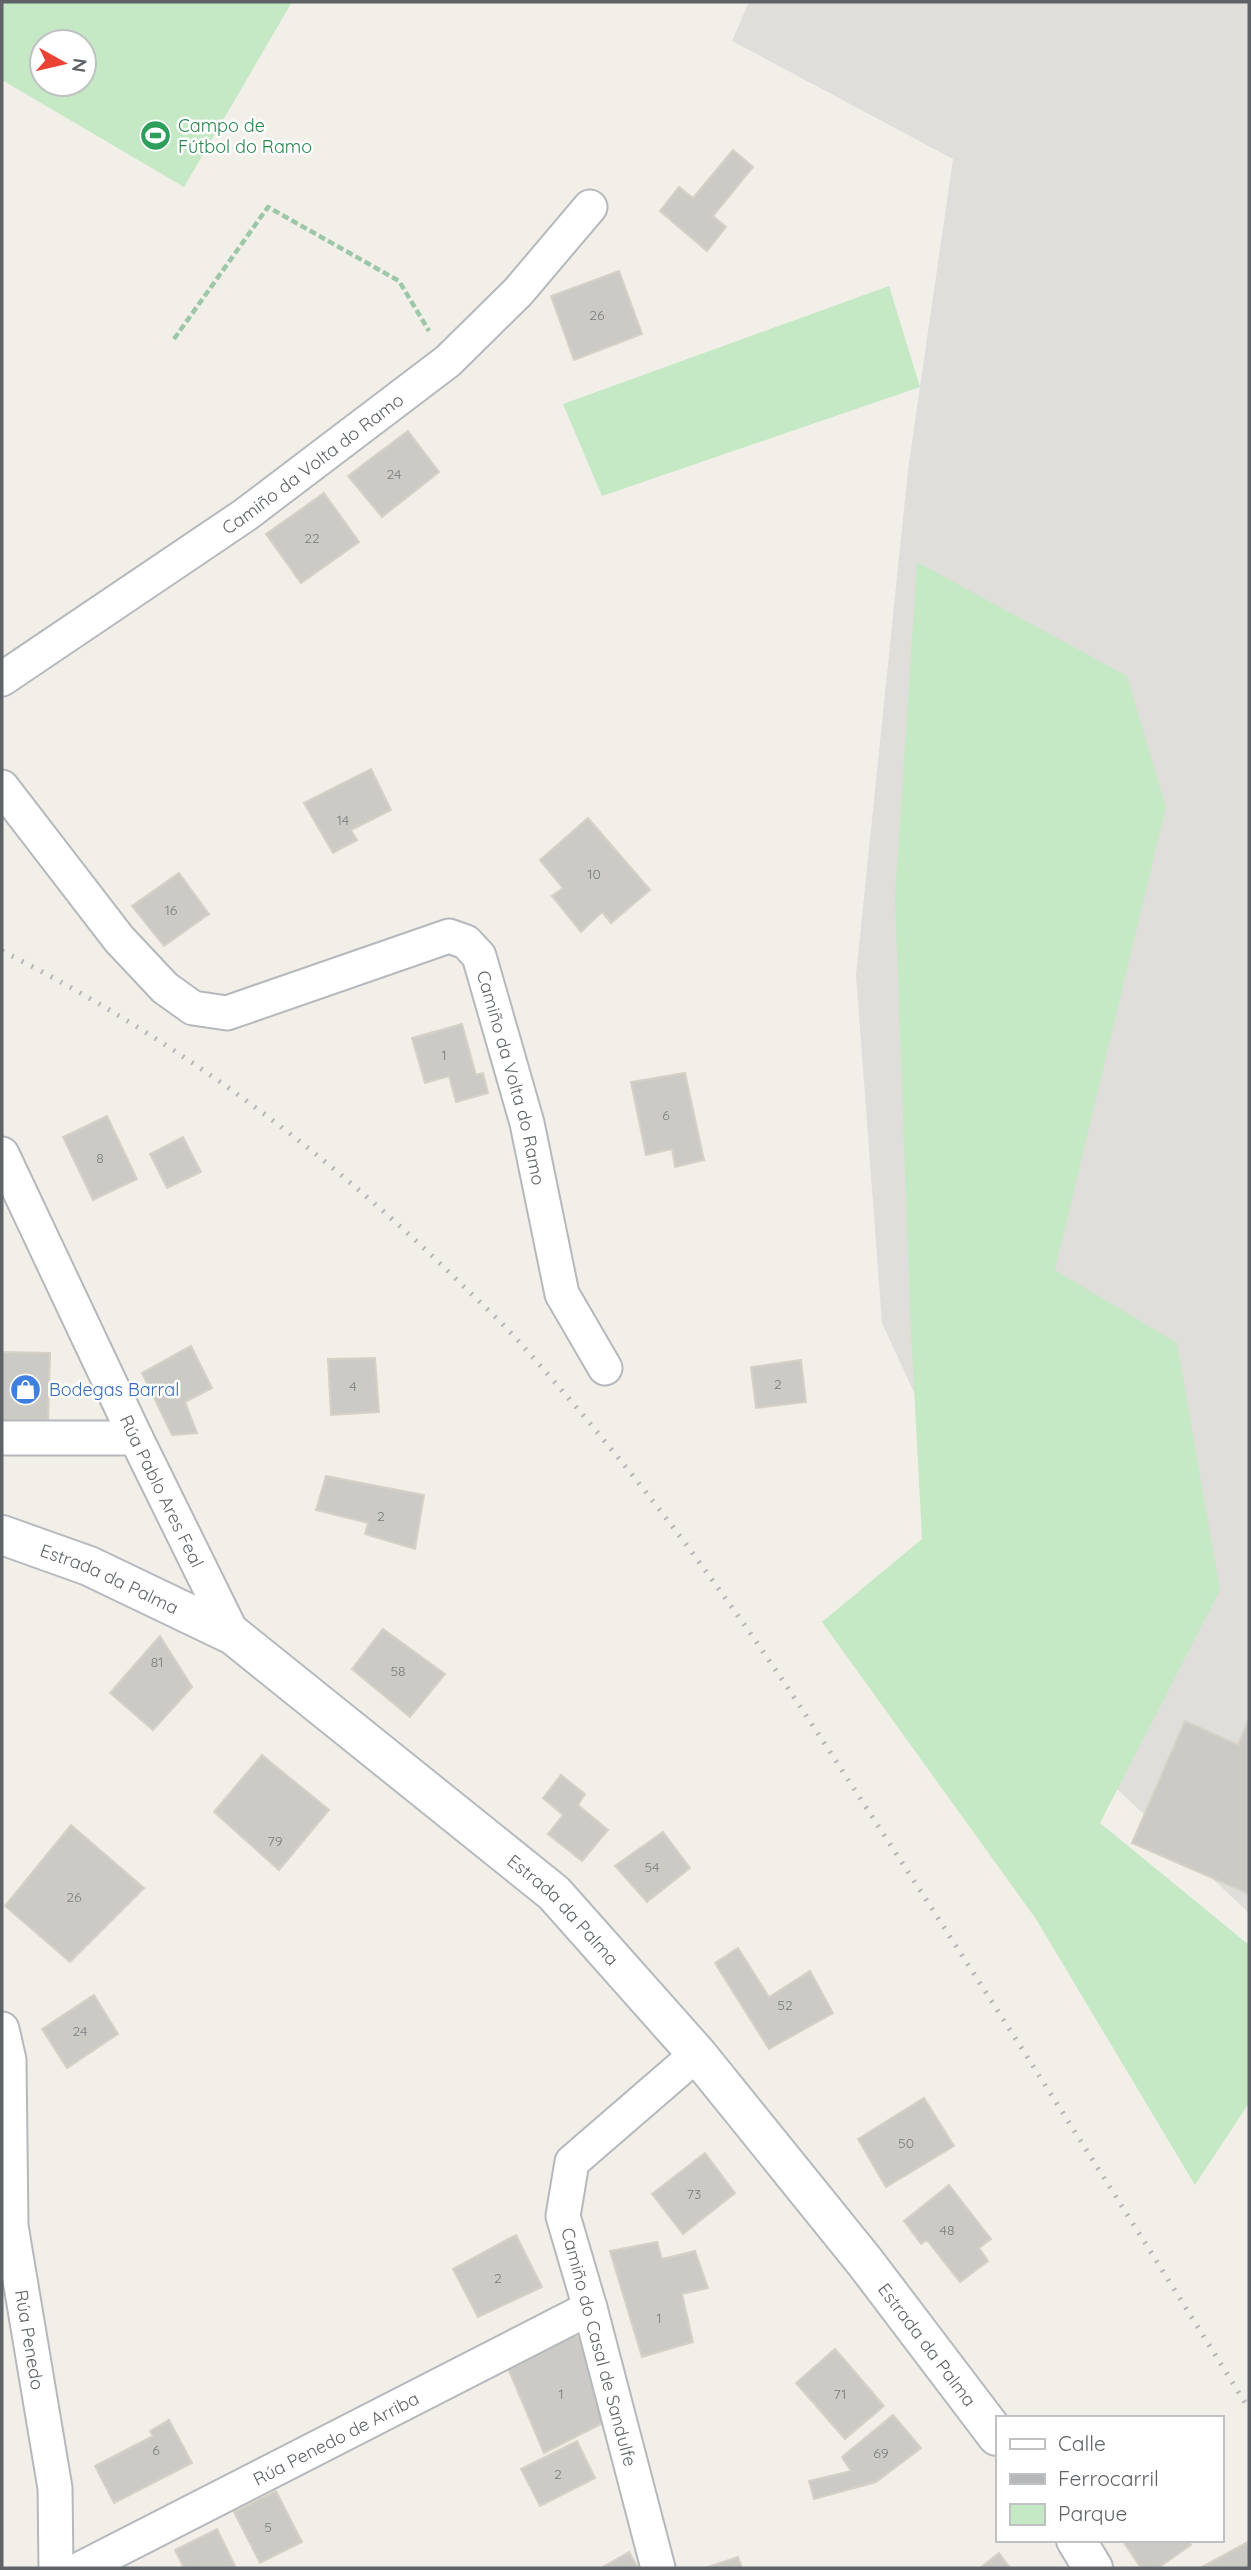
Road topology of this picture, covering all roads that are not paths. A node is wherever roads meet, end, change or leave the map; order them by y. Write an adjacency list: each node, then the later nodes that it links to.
1 (590, 207): 2 (street, Camiño da Volta do Ramo)
2 (2, 679)
3 (2, 787): 5 (street, Camiño da Volta do Ramo)
4 (2, 1154): 7 (street, Rúa Pablo Ares Feal)
5 (605, 1368)
6 (2, 1438): 7 (street)
7 (136, 1438): 9 (street, Rúa Pablo Ares Feal)
8 (2, 1535): 9 (street, Estrada da Palma)
9 (233, 1635): 11 (street, Estrada da Palma)
10 (2, 2029): 15 (street, Rúa Penedo)
11 (697, 2054): 12 (street, Camiño do Casal de Sandulfe); 13 (street, Estrada da Palma)
12 (590, 2308): 16 (street, Rúa Penedo de Arriba); 17 (street, Camiño do Casal de Sandulfe)
13 (996, 2435)
14 (1077, 2542): 18 (street)
15 (56, 2568)
16 (82, 2568)
17 (658, 2568)
18 (1093, 2568)

